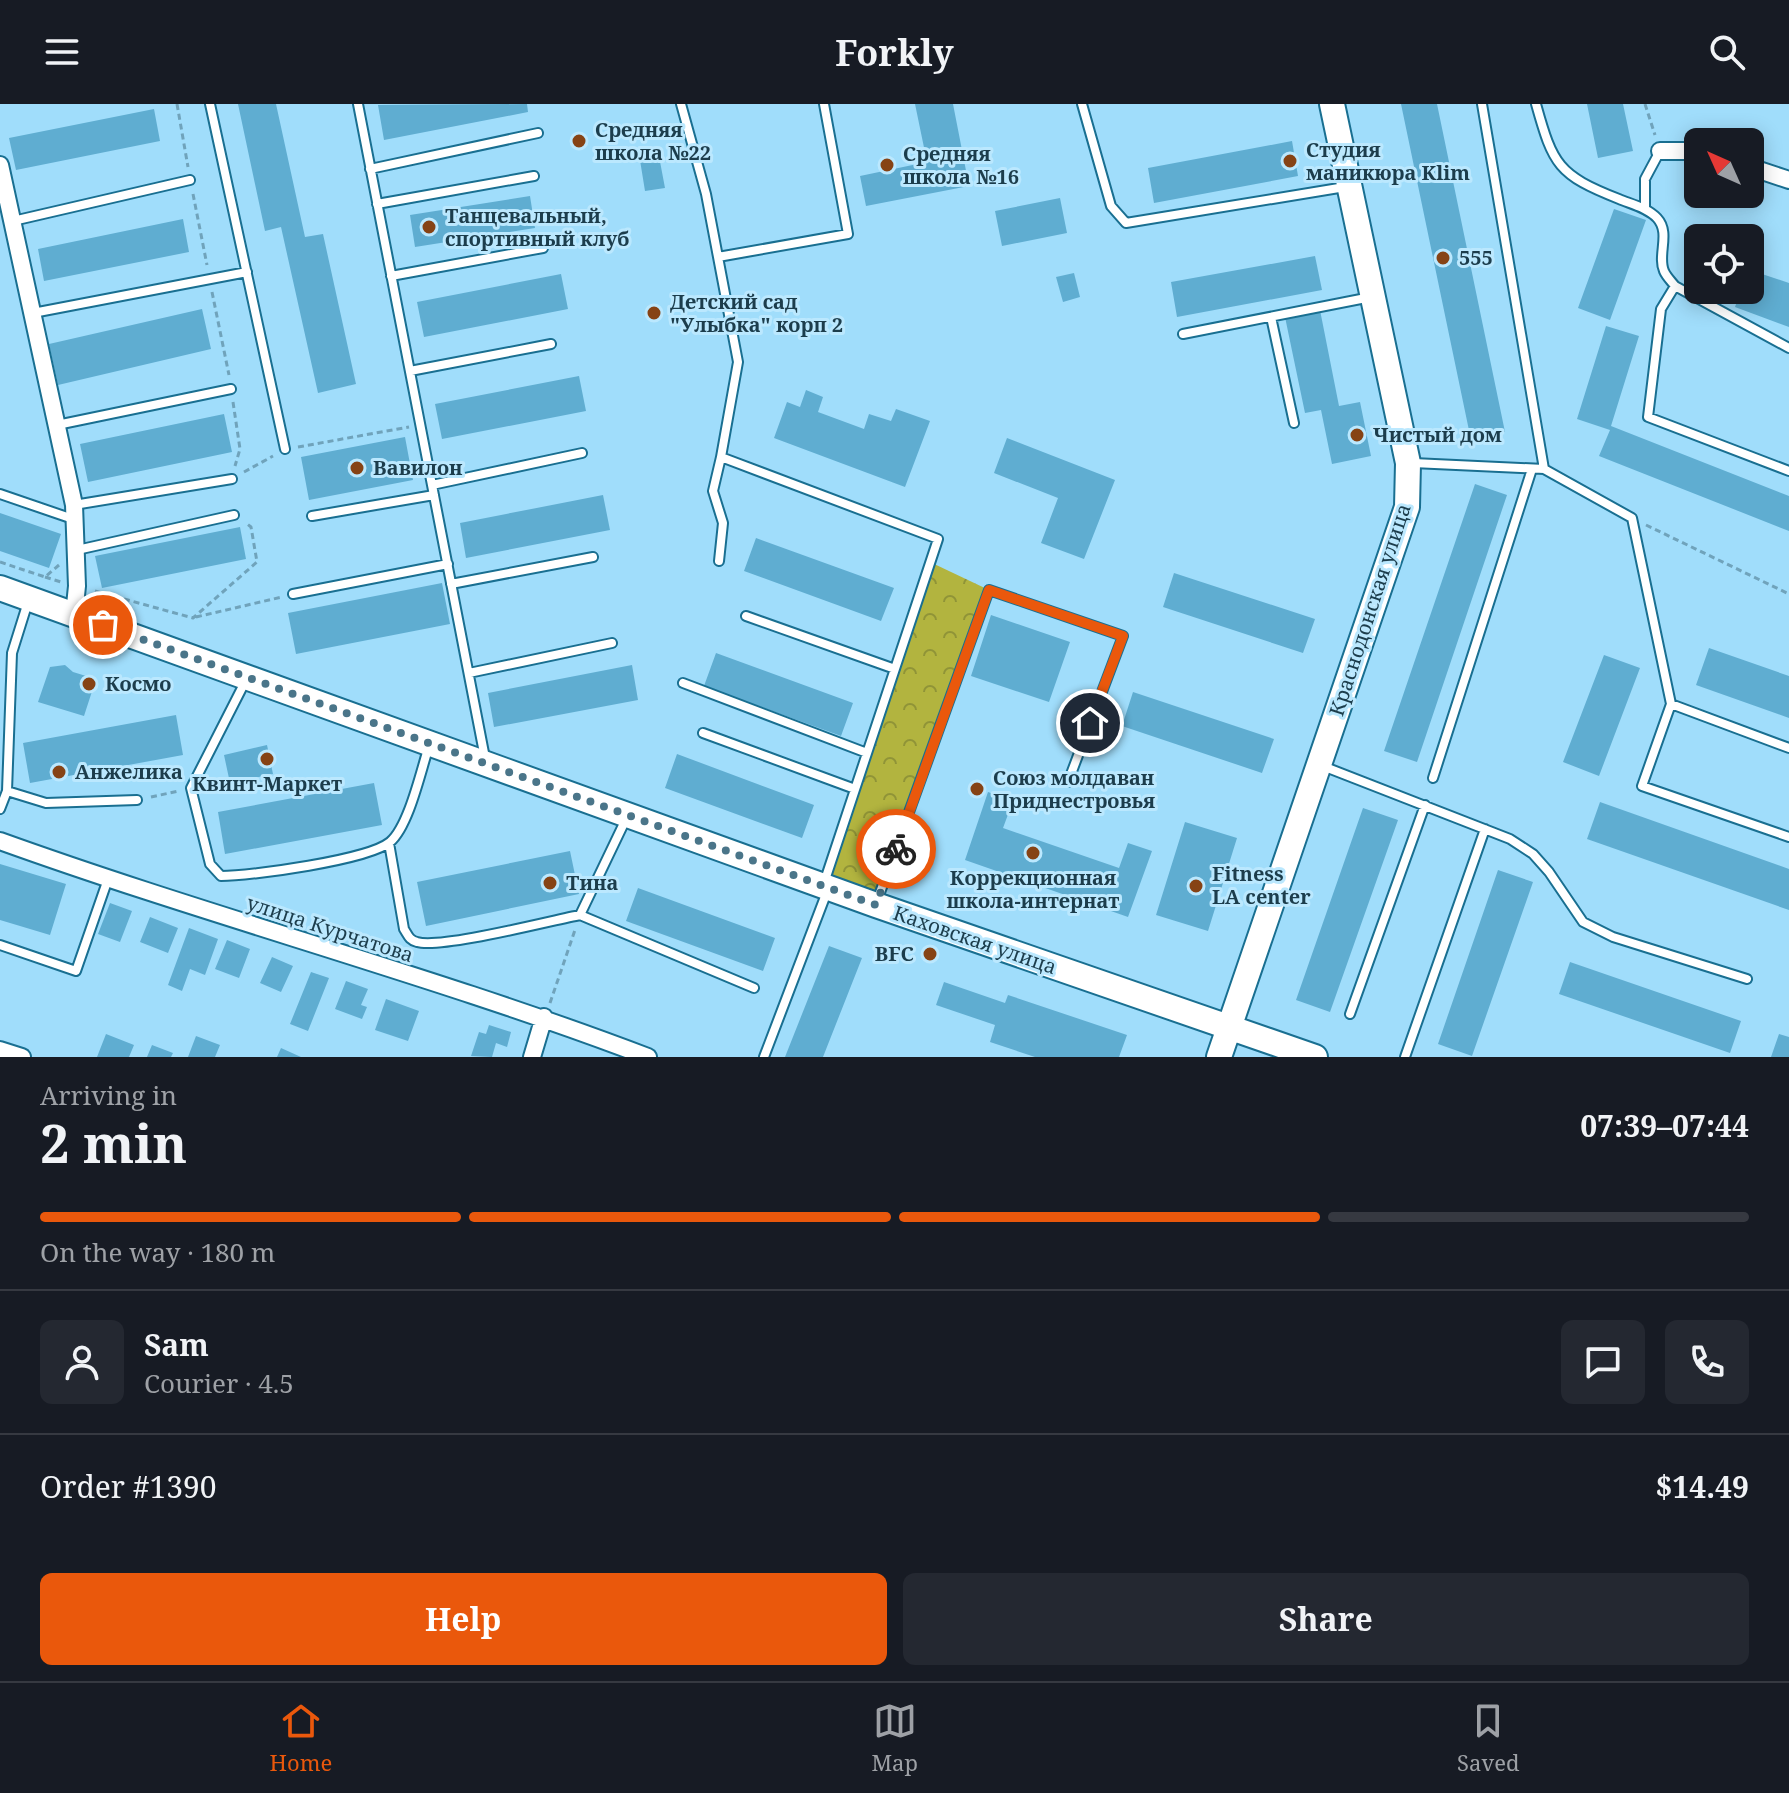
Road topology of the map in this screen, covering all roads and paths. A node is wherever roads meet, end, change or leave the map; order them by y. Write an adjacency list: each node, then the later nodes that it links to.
1 (177, 104): 18 (path)
2 (210, 104): 26 (lane)
3 (358, 104): 15 (lane)
4 (681, 104): 25 (lane)
5 (824, 104): 25 (lane)
6 (1082, 104): 20 (lane)
7 (1332, 104): 20 (street, Краснодонская улица)
8 (1482, 104): 46 (lane)
9 (1536, 104): 22 (lane)
10 (1645, 104): 12 (path)
11 (538, 133): 15 (lane)
12 (1660, 151): 13 (street); 22 (lane)
13 (1684, 151)
14 (0, 165): 23 (street)
15 (370, 169): 21 (lane)
16 (1764, 172): 19 (street)
17 (534, 176): 21 (lane)
18 (190, 180): 23 (lane); 28 (path)
19 (1789, 180)
20 (1350, 187): 30 (street, Краснодонская улица)
21 (377, 204): 27 (lane)
22 (1645, 209): 29 (lane)
23 (12, 221): 31 (street)
24 (543, 248): 27 (lane)
25 (718, 257): 43 (lane)
26 (247, 272): 28 (lane); 41 (lane)
27 (391, 276): 36 (lane)
28 (210, 279): 31 (lane); 37 (path)
29 (1675, 286): 35 (lane); 47 (lane)
30 (1373, 297): 32 (lane); 44 (street, Краснодонская улица)
31 (32, 313): 39 (street)
32 (1271, 317): 33 (lane); 38 (lane)
33 (1183, 334)
34 (551, 344): 36 (lane)
35 (1789, 348)
36 (410, 371): 40 (lane)
37 (231, 389): 39 (lane); 48 (path)
38 (1294, 423)
39 (56, 425): 51 (street)
40 (420, 425): 41 (path); 49 (lane)
41 (285, 449): 48 (path)
42 (582, 453): 49 (lane)
43 (721, 457): 57 (lane); 71 (lane)
44 (1408, 463): 45 (lane); 83 (street, Краснодонская улица)
45 (1532, 469): 46 (lane); 84 (lane)
46 (1544, 469): 54 (lane)
47 (1789, 471)
48 (232, 479): 51 (lane)
49 (433, 490): 53 (lane); 59 (lane)
50 (0, 494): 51 (lane)
51 (74, 512): 55 (street)
52 (234, 515): 55 (lane); 69 (path)
53 (312, 516)
54 (1632, 518): 65 (path); 76 (lane)
55 (77, 550): 60 (path); 62 (street)
56 (593, 557): 61 (lane)
57 (719, 561)
58 (0, 562): 60 (path)
59 (448, 564): 61 (lane); 64 (lane)
60 (45, 577): 62 (path)
61 (451, 584): 72 (lane)
62 (77, 586): 67 (street); 69 (path)
63 (0, 588): 66 (street, Каховская улица)
64 (293, 594): 69 (path)
65 (1789, 594)
66 (29, 599): 67 (street, Каховская улица); 77 (lane)
67 (74, 615): 73 (street, Каховская улица)
68 (746, 616): 71 (lane)
69 (193, 618)
70 (612, 643): 72 (lane)
71 (895, 669): 81 (lane)
72 (469, 673): 82 (lane)
73 (248, 676): 79 (street, Каховская улица); 86 (lane)
74 (683, 683): 81 (lane)
75 (0, 704): 77 (lane)
76 (1671, 704): 80 (lane); 94 (lane)
77 (12, 708): 88 (lane)
78 (703, 733): 87 (lane)
79 (430, 742): 82 (street, Каховская улица); 96 (lane)
80 (1789, 748)
81 (867, 753): 87 (lane)
82 (486, 763): 92 (street, Каховская улица)
83 (1319, 764): 90 (lane); 106 (street, Краснодонская улица)
84 (1433, 778)
85 (1068, 782): 99 (lane)
86 (191, 788): 89 (path); 96 (lane)
87 (855, 789): 98 (lane)
88 (7, 791): 89 (lane); 91 (lane)
89 (137, 800)
90 (1425, 805): 93 (lane); 104 (lane)
91 (0, 809)
92 (628, 814): 98 (street, Каховская улица); 100 (lane)
93 (1485, 829): 102 (lane); 114 (lane)
94 (1789, 837)
95 (0, 841): 97 (street, улица Курчатова)
96 (389, 843): 100 (lane)
97 (108, 879): 101 (lane); 105 (street, улица Курчатова)
98 (826, 887): 99 (street, Каховская улица); 111 (lane)
99 (876, 905): 106 (street, Каховская улица)
100 (580, 915): 103 (lane); 105 (path)
101 (0, 945)
102 (1747, 979)
103 (754, 988)
104 (1350, 1014)
105 (544, 1017): 109 (street); 110 (street, улица Курчатова)
106 (1228, 1029): 112 (street, Краснодонская улица); 113 (street, Каховская улица)
107 (0, 1050): 108 (street)
108 (22, 1057)
109 (532, 1057)
110 (648, 1057)
111 (764, 1057)
112 (1219, 1057)
113 (1315, 1057)
114 (1405, 1057)

